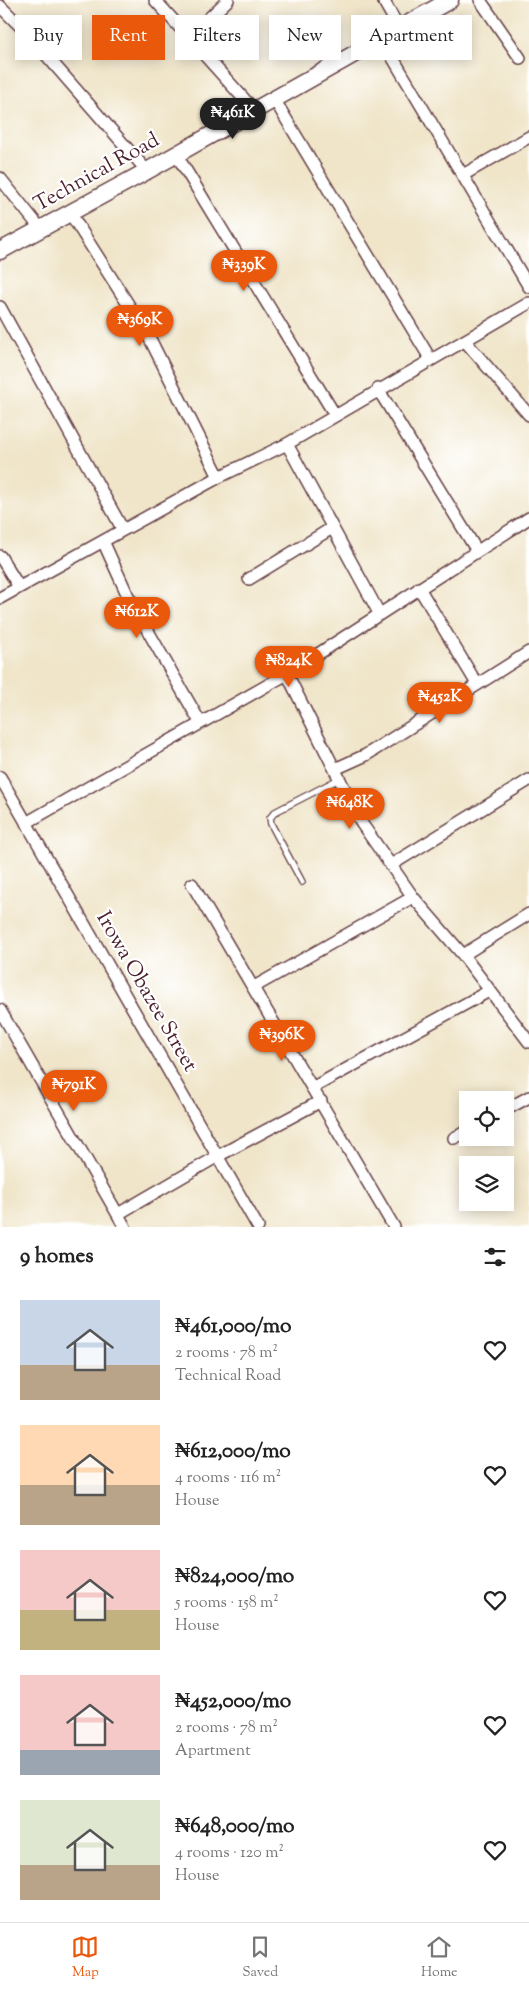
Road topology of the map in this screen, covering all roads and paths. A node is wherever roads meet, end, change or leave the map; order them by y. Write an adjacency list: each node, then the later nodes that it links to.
1 (154, 0): 10 (street)
2 (228, 0): 7 (street)
3 (383, 0): 8 (street)
4 (450, 0): 9 (street, Technical Road)
5 (480, 0): 12 (street)
6 (0, 6): 19 (street)
7 (212, 15)
8 (392, 15)
9 (423, 15)
10 (175, 22)
11 (351, 55): 15 (street, Technical Road)
12 (520, 58)
13 (209, 60): 16 (street)
14 (394, 60): 20 (street)
15 (274, 99): 16 (street, Technical Road); 29 (street)
16 (254, 110): 18 (street, Technical Road)
17 (529, 137): 20 (street)
18 (176, 154): 19 (street, Technical Road); 31 (street)
19 (148, 171): 22 (street, Technical Road)
20 (462, 175): 25 (street)
21 (0, 178): 23 (street)
22 (70, 213): 23 (street, Technical Road); 34 (street)
23 (40, 228): 24 (street, Technical Road)
24 (0, 251)
25 (529, 287)
26 (529, 303): 28 (street)
27 (0, 307): 37 (street)
28 (465, 341): 29 (street); 32 (street)
29 (430, 360): 30 (street)
30 (378, 390): 31 (street); 39 (street)
31 (335, 415): 33 (street)
32 (529, 415)
33 (287, 444): 34 (street); 36 (street)
34 (219, 477): 37 (street)
35 (529, 518): 39 (street)
36 (332, 528): 41 (street); 45 (street)
37 (123, 530): 38 (street)
38 (103, 541): 42 (street); 49 (street)
39 (477, 551): 43 (street)
40 (0, 556): 42 (street)
41 (249, 579)
42 (19, 587): 44 (street)
43 (419, 588): 45 (street); 48 (street)
44 (0, 598)
45 (379, 613): 47 (street)
46 (529, 652): 48 (street)
47 (287, 674): 49 (street); 50 (street)
48 (477, 684): 50 (street)
49 (200, 722): 53 (street)
50 (337, 774): 54 (street); 55 (lane)
51 (0, 777): 53 (street, Irowa Obazee Street)
52 (529, 780): 54 (street)
53 (26, 823): 70 (street, Irowa Obazee Street)
54 (392, 865): 57 (street)
55 (302, 882)
56 (192, 884): 60 (street)
57 (413, 897): 59 (street); 60 (street)
58 (529, 914): 59 (street)
59 (463, 955): 61 (street)
60 (254, 987): 64 (street)
61 (489, 991): 63 (street); 64 (street)
62 (0, 1010): 71 (street)
63 (529, 1042)
64 (312, 1088): 66 (street)
65 (529, 1097): 67 (street)
66 (321, 1101): 70 (street); 74 (street)
67 (514, 1105)
68 (459, 1136): 69 (street)
69 (454, 1138)
70 (218, 1156): 71 (street); 73 (street, Irowa Obazee Street)
71 (118, 1214): 72 (street)
72 (125, 1227)
73 (258, 1227)
74 (394, 1227)

